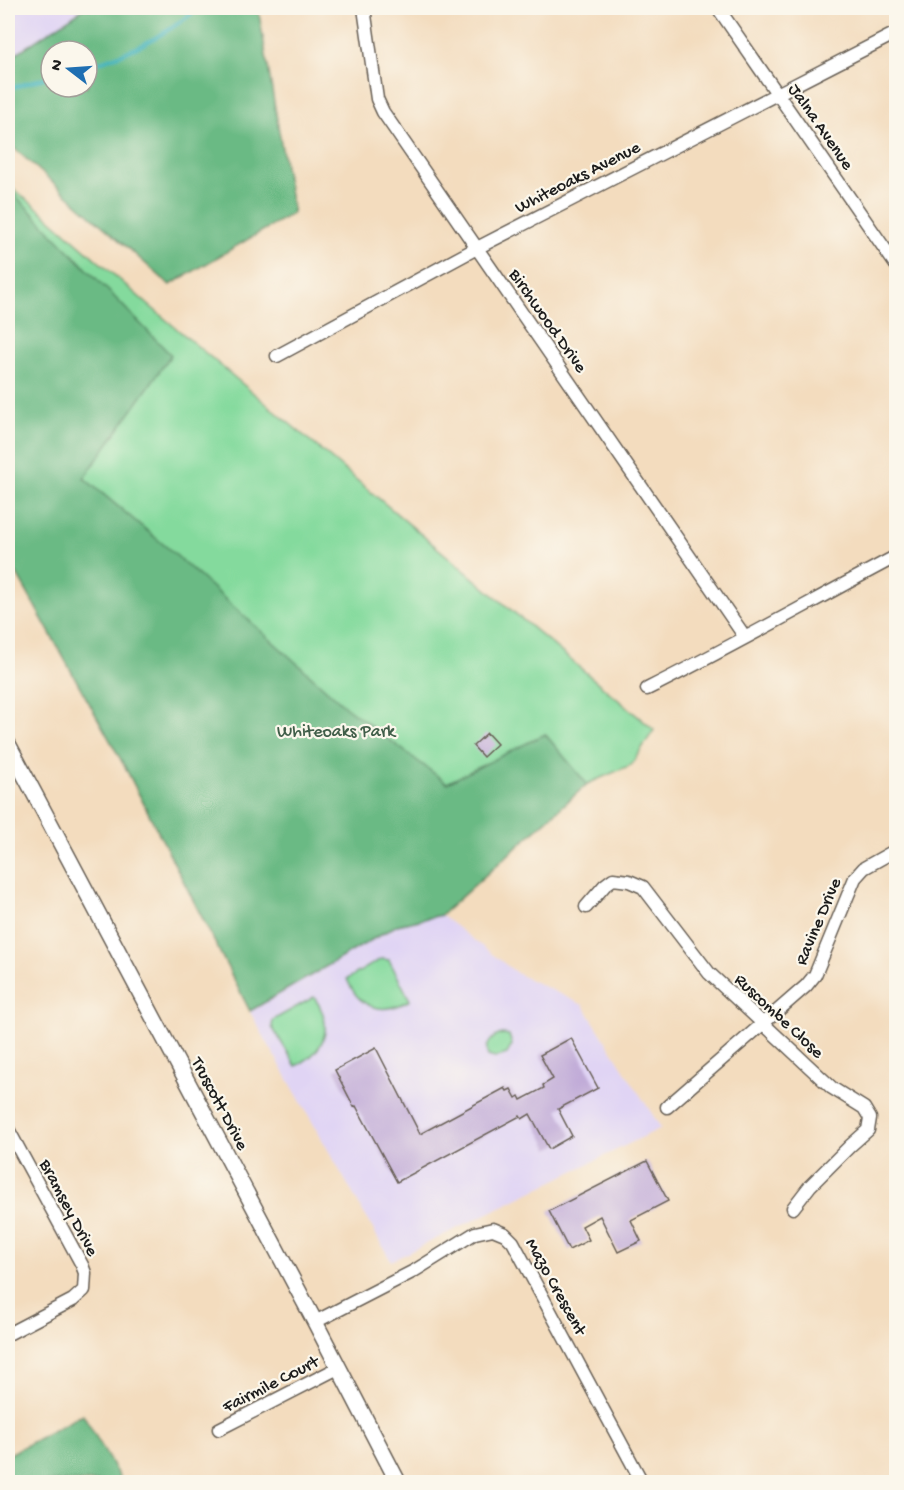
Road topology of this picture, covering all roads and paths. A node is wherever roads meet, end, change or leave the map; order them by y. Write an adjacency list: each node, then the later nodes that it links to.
1 (364, 8): 5 (street, Birchwood Drive)
2 (718, 8): 4 (street, Jalna Avenue)
3 (897, 33): 4 (street, Whiteoaks Avenue)
4 (777, 93): 5 (street, Whiteoaks Avenue); 6 (street, Jalna Avenue)
5 (477, 248): 7 (street, Whiteoaks Avenue); 9 (street, Birchwood Drive)
6 (897, 265)
7 (277, 356)
8 (897, 560): 9 (street)
9 (745, 637): 10 (street)
10 (647, 689)
11 (8, 744): 18 (street, Truscott Drive)
12 (897, 850): 14 (street, Ravine Drive)
13 (586, 907): 14 (street, Ruscombe Close)
14 (763, 1025): 15 (street, Ravine Drive); 17 (street, Ruscombe Close)
15 (667, 1107)
16 (8, 1130): 19 (street, Bramsey Drive)
17 (793, 1208)
18 (315, 1322): 20 (street, Truscott Drive); 23 (street, Mazo Crescent)
19 (8, 1334)
20 (338, 1368): 21 (street, Fairmile Court); 22 (street, Truscott Drive)
21 (219, 1429)
22 (398, 1482)
23 (642, 1482)

